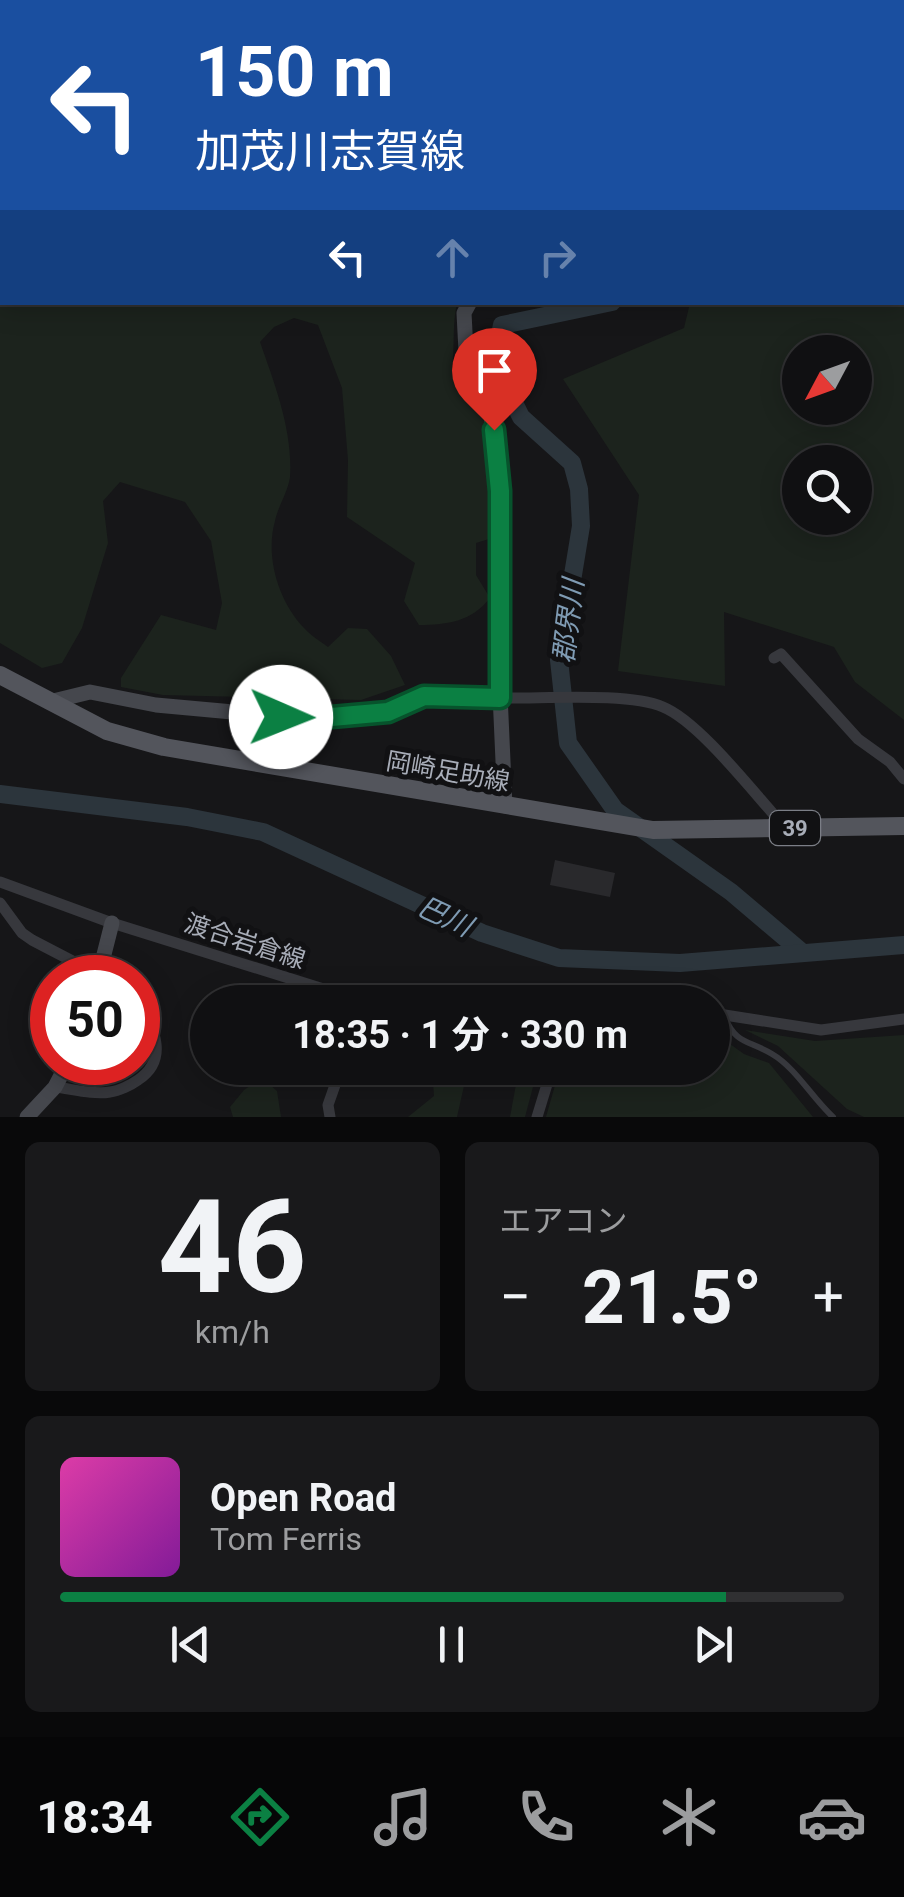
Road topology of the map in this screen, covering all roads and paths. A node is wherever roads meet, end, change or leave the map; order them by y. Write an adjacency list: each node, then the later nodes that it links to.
1 (468, 305): 4 (main road)
2 (774, 658): 6 (street)
3 (0, 675): 5 (main road, 岡崎足助線 / 39)
4 (500, 698): 5 (main road); 7 (main road); 9 (street)
5 (49, 702): 7 (main road, 岡崎足助線 / 39)
6 (904, 779)
7 (505, 806): 9 (main road, 岡崎足助線 / 39)
8 (904, 826): 9 (main road, 岡崎足助線 / 39)
9 (785, 828)
10 (0, 882): 12 (street, 渡合岩倉線)
11 (0, 903): 13 (street)
12 (112, 923): 14 (main road); 15 (street, 渡合岩倉線)
13 (60, 955)
14 (105, 955)
15 (308, 985)
16 (730, 1017): 17 (street)
17 (904, 1020)
18 (730, 1031): 26 (lane)
19 (129, 1085): 22 (street)
20 (335, 1085): 24 (street)
21 (547, 1085): 25 (street)
22 (55, 1087): 23 (main road)
23 (27, 1117)
24 (330, 1117)
25 (537, 1117)
26 (833, 1117)

